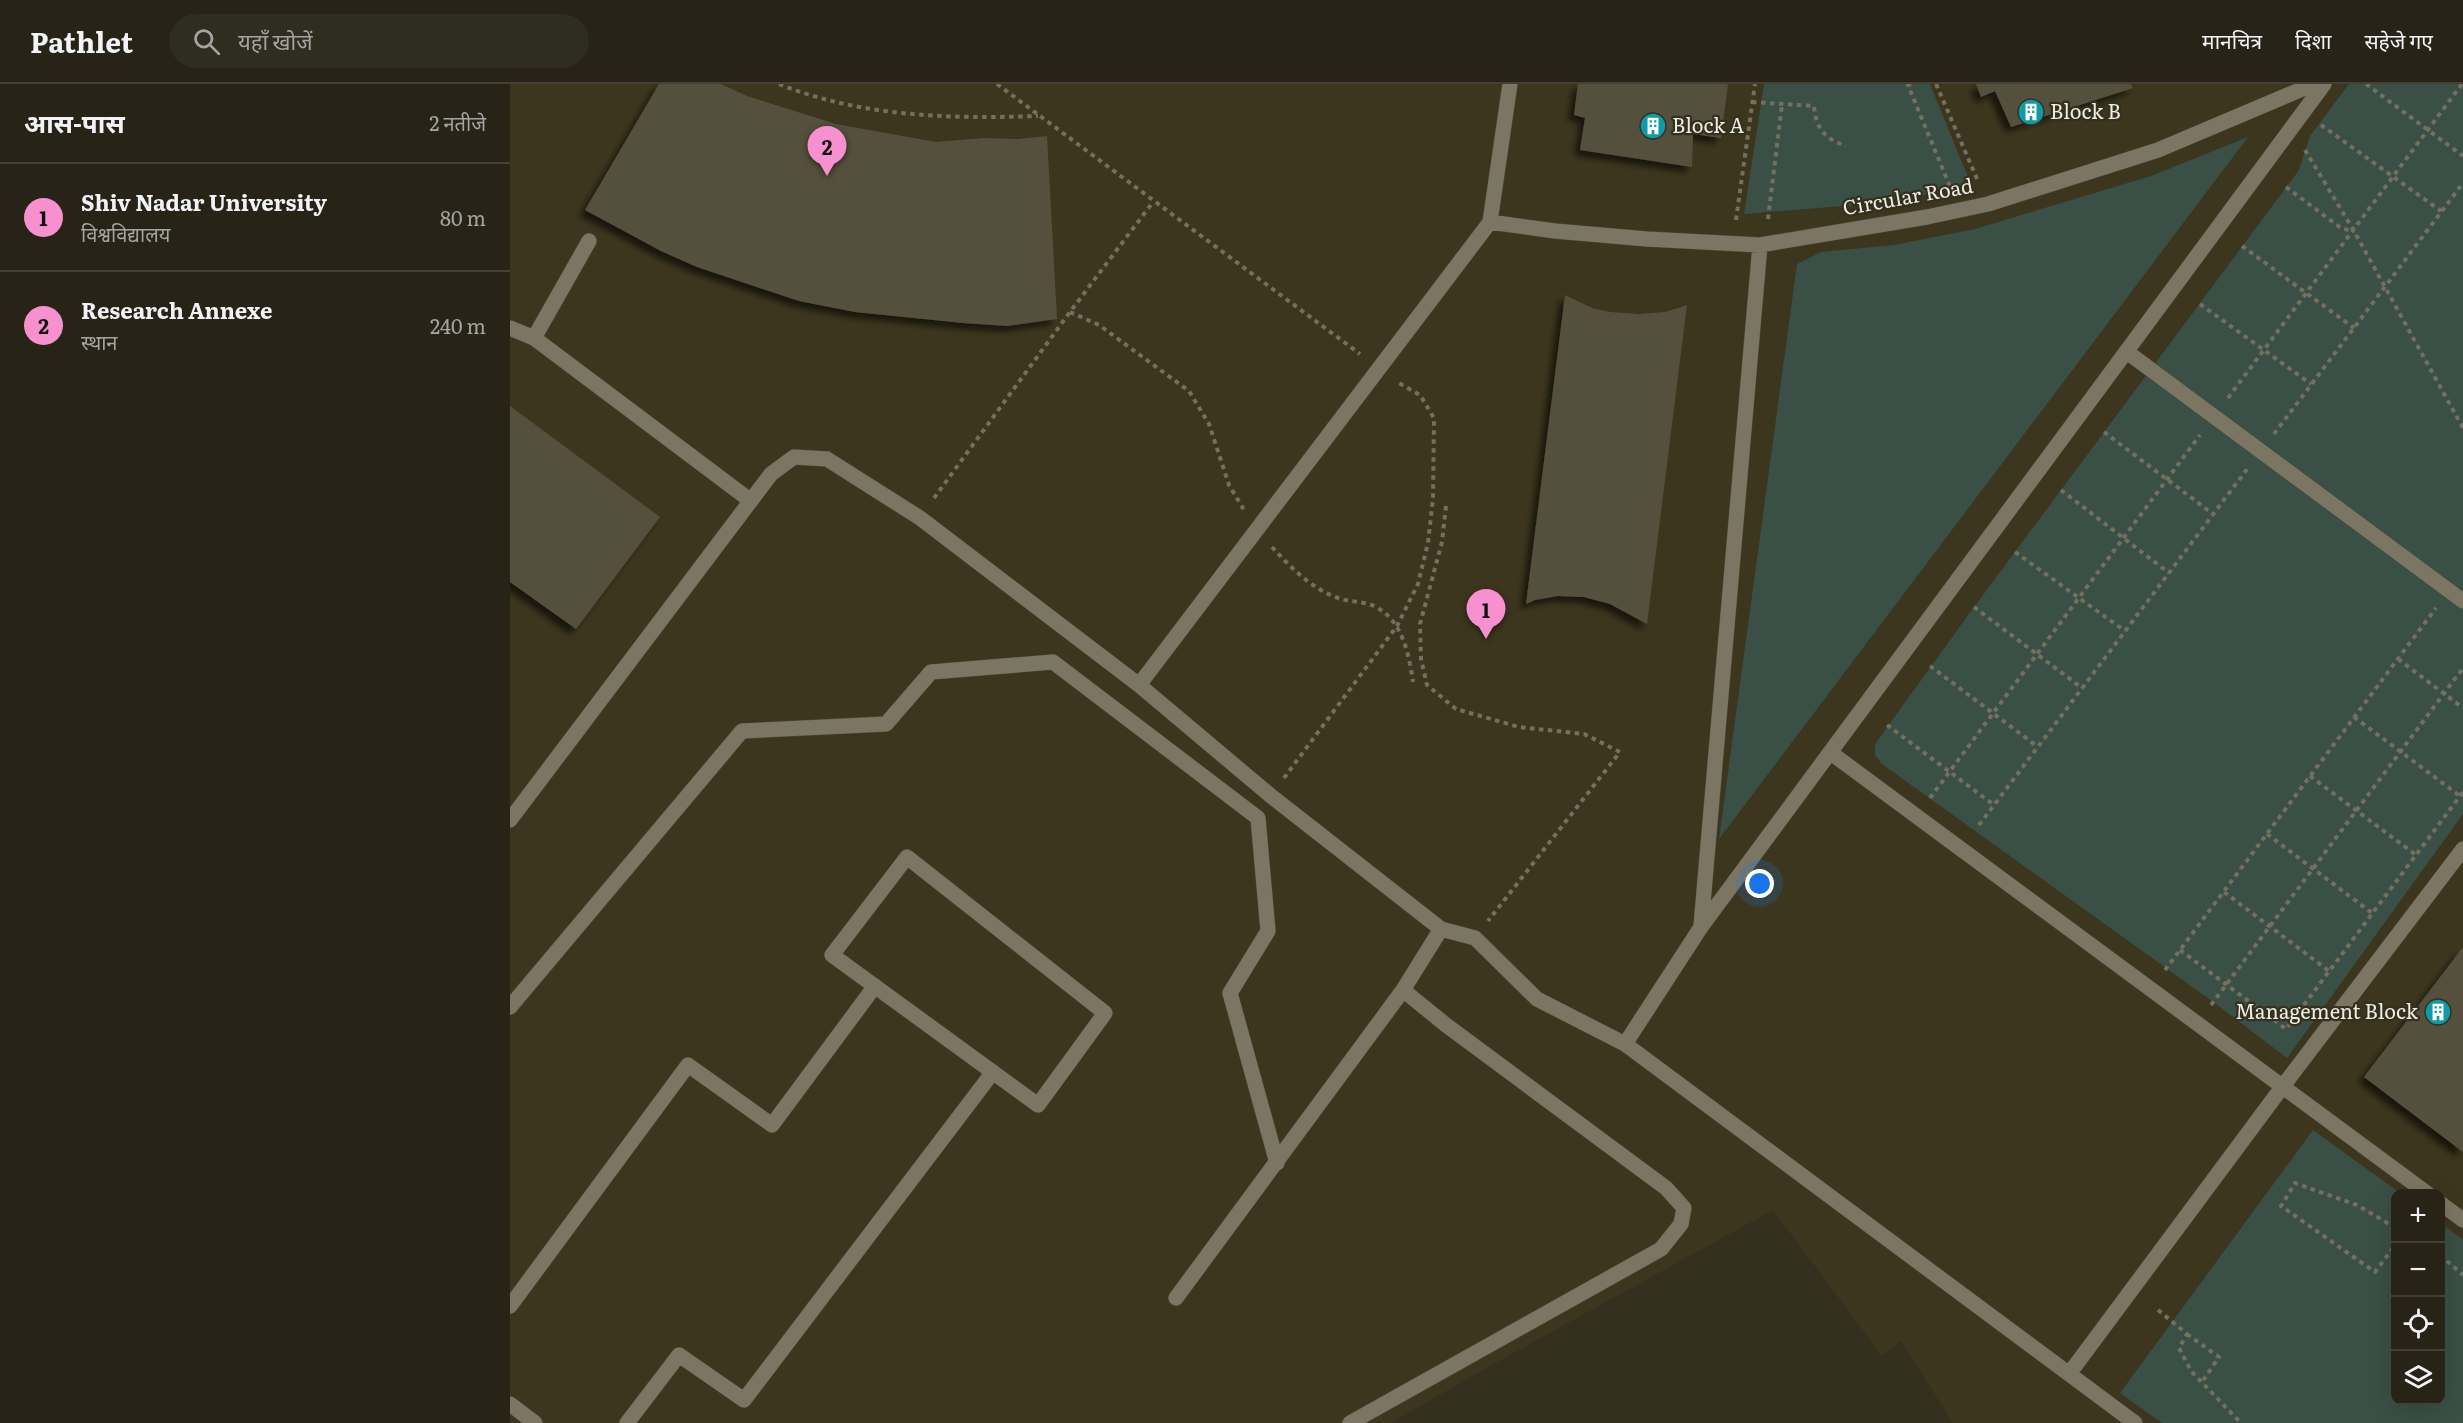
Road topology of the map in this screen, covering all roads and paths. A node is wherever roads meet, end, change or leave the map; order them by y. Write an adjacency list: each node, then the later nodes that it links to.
1 (779, 84): 14 (path)
2 (997, 84): 14 (path)
3 (1510, 84): 27 (street)
4 (1755, 84): 11 (path)
5 (1911, 84): 22 (path)
6 (1936, 84): 24 (path)
7 (2314, 84): 24 (street, Circular Road)
8 (2324, 84): 13 (street)
9 (2366, 84): 16 (path)
10 (2462, 84): 16 (path)
11 (1752, 102): 12 (path); 30 (path)
12 (1782, 104): 17 (path); 26 (path)
13 (2304, 112): 15 (street); 19 (path)
14 (1039, 116): 23 (path)
15 (2292, 128): 28 (path); 41 (street)
16 (2428, 130): 18 (path); 19 (path)
17 (1846, 146)
18 (2463, 156)
19 (2394, 177): 25 (path); 28 (path)
20 (2463, 183): 25 (path)
21 (2286, 188): 28 (path)
22 (1954, 195)
23 (1153, 202): 36 (path); 42 (path)
24 (1988, 204): 31 (street, Circular Road)
25 (2441, 211): 33 (path)
26 (1768, 220)
27 (1490, 222): 30 (street, Circular Road); 42 (street)
28 (2354, 231): 33 (path); 34 (path)
29 (589, 241): 39 (street)
30 (1733, 242): 31 (street, Circular Road)
31 (1760, 244): 95 (street)
32 (2242, 246): 34 (path)
33 (2385, 286): 38 (path); 45 (path)
34 (2307, 293): 38 (path); 40 (path)
35 (2200, 304): 40 (path)
36 (1070, 312): 53 (path); 54 (path)
37 (510, 328): 39 (street)
38 (2354, 328): 43 (path)
39 (534, 338): 50 (street)
40 (2264, 350): 43 (path); 44 (path)
41 (2127, 352): 44 (street); 78 (street)
42 (1378, 368): 54 (street); 62 (path)
43 (2311, 384): 47 (path)
44 (2214, 417): 47 (street); 48 (path)
45 (2463, 428)
46 (2104, 432): 48 (path)
47 (2261, 451): 52 (path); 58 (street)
48 (2167, 480): 52 (path); 55 (path)
49 (2061, 490): 55 (path)
50 (751, 501): 53 (street); 86 (street)
51 (1446, 506): 97 (path)
52 (2213, 514): 57 (path)
53 (920, 518): 69 (street)
54 (1263, 523): 62 (path); 69 (street)
55 (2123, 538): 57 (path); 59 (path)
56 (2015, 552): 59 (path)
57 (2169, 573): 63 (path)
58 (2449, 591): 60 (street); 65 (path)
59 (2079, 598): 63 (path); 64 (path)
60 (2463, 601)
61 (1974, 607): 64 (path)
62 (1397, 626): 68 (path); 82 (path)
63 (2125, 631): 70 (path)
64 (2037, 655): 70 (path); 73 (path)
65 (2398, 659): 71 (path); 74 (path)
66 (1930, 666): 73 (path)
67 (2463, 668): 71 (path)
68 (1413, 682)
69 (1139, 685): 82 (street)
70 (2082, 688): 76 (path)
71 (2444, 693): 72 (path); 77 (path)
72 (2463, 708)
73 (1993, 713): 76 (path); 79 (path)
74 (2354, 717): 77 (path); 80 (path)
75 (1887, 725): 79 (path)
76 (2038, 747): 83 (path)
77 (2400, 752): 81 (path); 84 (path)
78 (1831, 753): 85 (street); 95 (street)
79 (1949, 771): 83 (path); 85 (path)
80 (2310, 776): 84 (path); 88 (path)
81 (2462, 794): 90 (path)
82 (1271, 796): 96 (street)
83 (1994, 805): 87 (path)
84 (2356, 811): 90 (path); 91 (path)
85 (1917, 815): 105 (street)
86 (510, 820)
87 (1979, 825)
88 (2267, 834): 91 (path); 92 (path)
89 (2463, 849): 108 (street)
90 (2416, 855): 93 (path)
91 (2313, 869): 93 (path); 94 (path)
92 (2224, 892): 94 (path); 98 (path)
93 (2372, 913): 99 (path)
94 (2270, 926): 99 (path); 101 (path)
95 (1701, 927): 106 (street)
96 (1441, 929): 97 (street); 103 (street)
97 (1475, 938): 106 (street)
98 (2180, 950): 100 (path); 101 (path)
99 (2330, 971): 101 (path)
100 (2164, 972)
101 (2226, 985): 105 (path)
102 (874, 986): 107 (street); 107 (street); 118 (street)
103 (1403, 990): 109 (street); 126 (street)
104 (510, 1007): 109 (street)
105 (2198, 1023): 108 (street)
106 (1625, 1044): 121 (street)
107 (993, 1072): 125 (street)
108 (2283, 1086): 110 (street); 121 (street)
109 (1277, 1163): 117 (street)
110 (2421, 1189)
111 (2445, 1207): 112 (street)
112 (2463, 1220)
113 (2391, 1225): 114 (path)
114 (2391, 1250)
115 (2445, 1259): 116 (path)
116 (2463, 1275)
117 (1176, 1298)
118 (510, 1306)
119 (2158, 1310): 120 (path)
120 (2187, 1334): 122 (path); 122 (path)
121 (2069, 1374): 127 (street)
122 (2202, 1382): 128 (path)
123 (510, 1404): 124 (street)
124 (535, 1423)
125 (627, 1423)
126 (1350, 1423)
127 (2135, 1423)
128 (2241, 1423)

